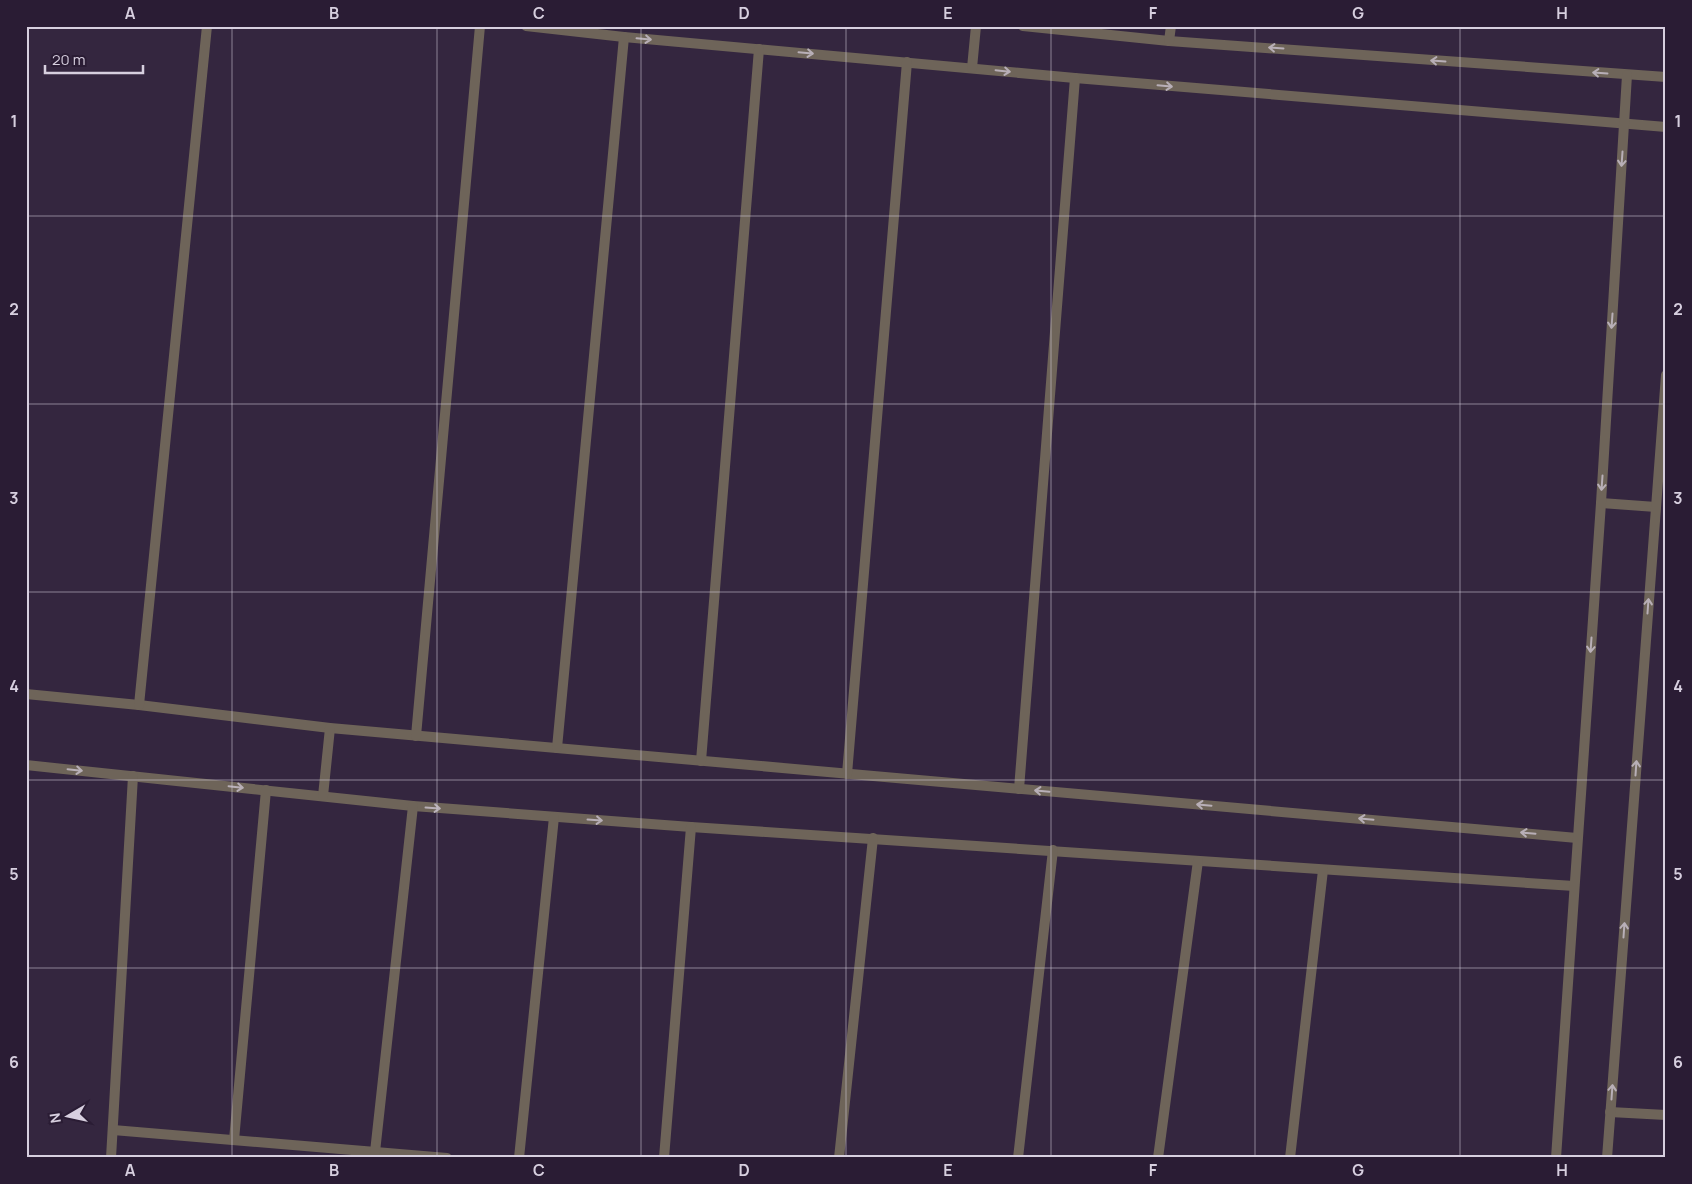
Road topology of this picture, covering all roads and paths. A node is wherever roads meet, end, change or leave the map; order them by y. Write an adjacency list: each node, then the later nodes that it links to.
1 (207, 26): 21 (street)
2 (480, 26): 23 (street)
3 (526, 26): 7 (street)
4 (976, 26): 11 (street)
5 (1023, 26): 8 (street)
6 (1171, 26): 8 (street)
7 (624, 37): 9 (street, one-way to 9); 24 (street)
8 (1170, 40): 12 (street, one-way to 8)
9 (759, 49): 10 (street, one-way to 10); 25 (street)
10 (907, 62): 11 (street); 27 (street)
11 (972, 68): 14 (street, one-way to 14)
12 (1627, 75): 13 (street); 15 (street)
13 (1666, 77)
14 (1075, 78): 15 (street, one-way to 15); 29 (street)
15 (1624, 125): 16 (street); 18 (street, one-way to 18)
16 (1666, 127)
17 (1666, 375): 19 (street)
18 (1601, 503): 19 (street); 36 (street, one-way to 36)
19 (1656, 507): 41 (street, one-way to 19)
20 (26, 694): 21 (street)
21 (139, 704): 22 (street)
22 (330, 728): 23 (street); 31 (street)
23 (416, 736): 24 (street)
24 (557, 748): 25 (street)
25 (701, 761): 27 (street)
26 (26, 765): 28 (street, one-way to 28)
27 (847, 774): 29 (street)
28 (133, 776): 30 (street, one-way to 30); 43 (street)
29 (1019, 789): 36 (street, one-way to 29)
30 (266, 790): 31 (street); 44 (street)
31 (323, 796): 32 (street)
32 (413, 806): 33 (street, one-way to 33); 45 (street)
33 (554, 817): 34 (street, one-way to 34); 49 (street)
34 (691, 827): 35 (street); 50 (street)
35 (873, 838): 37 (street); 51 (street)
36 (1577, 838): 40 (street)
37 (1053, 850): 38 (street); 52 (street)
38 (1198, 861): 39 (street); 53 (street)
39 (1323, 870): 40 (street); 54 (street)
40 (1574, 886): 55 (street)
41 (1610, 1112): 42 (street); 56 (street)
42 (1666, 1115)
43 (112, 1130): 44 (street); 47 (street)
44 (234, 1140): 46 (street)
45 (375, 1152): 46 (street); 48 (street)
46 (323, 1153)
47 (111, 1158)
48 (447, 1158)
49 (519, 1158)
50 (664, 1158)
51 (839, 1158)
52 (1018, 1158)
53 (1158, 1158)
54 (1290, 1158)
55 (1556, 1158)
56 (1607, 1158)

